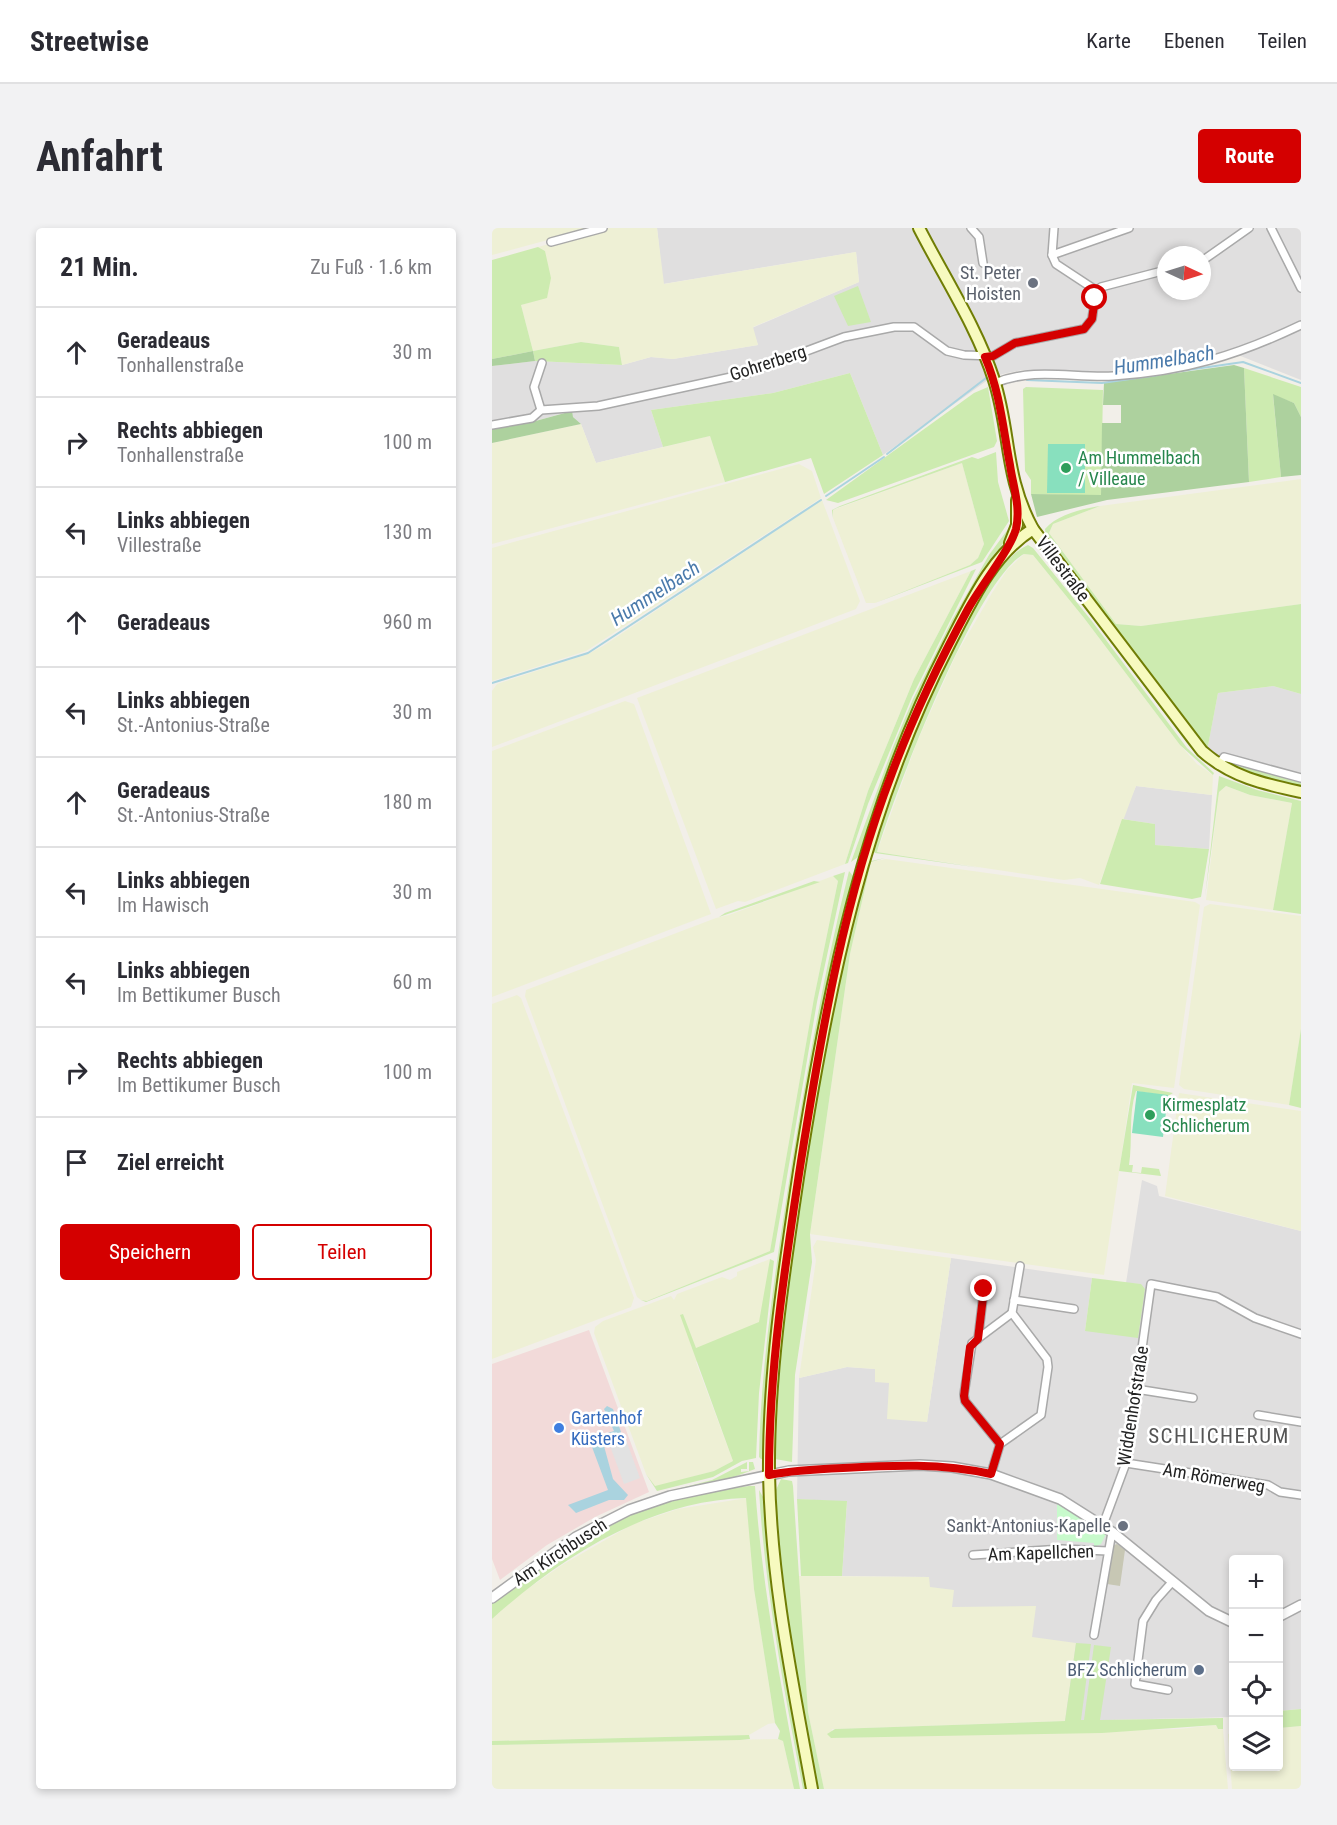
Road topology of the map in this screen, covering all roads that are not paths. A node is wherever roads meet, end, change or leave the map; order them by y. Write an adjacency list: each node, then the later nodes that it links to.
1 (603, 228): 8 (street)
2 (919, 228): 16 (main road, Villestraße)
3 (971, 228): 11 (street)
4 (1054, 228): 9 (street)
5 (1129, 228): 9 (street)
6 (1249, 228): 10 (street)
7 (1271, 228): 13 (street)
8 (551, 242)
9 (1052, 255): 14 (street)
10 (1211, 255)
11 (983, 263)
12 (1157, 272): 14 (street)
13 (1301, 288)
14 (1098, 291): 16 (street)
15 (1301, 325): 18 (street)
16 (985, 357): 18 (main road, Villestraße); 19 (street, Gohrerberg)
17 (542, 363): 19 (street)
18 (995, 383): 21 (main road, Villestraße)
19 (541, 410): 20 (street, Gohrerberg)
20 (492, 425)
21 (1017, 494): 22 (main road, Villestraße); 23 (main road)
22 (1033, 529): 23 (main road); 24 (main road, Villestraße)
23 (1008, 547): 41 (main road)
24 (1218, 765): 25 (street); 26 (main road, Villestraße)
25 (1301, 778)
26 (1301, 792)
27 (1020, 1266): 29 (street)
28 (984, 1289): 33 (street)
29 (1014, 1300): 30 (street); 31 (street)
30 (1074, 1309)
31 (1012, 1313): 33 (street); 38 (street)
32 (1301, 1334): 34 (street, Widdenhofstraße)
33 (978, 1339): 38 (street)
34 (1136, 1389): 35 (street); 39 (street, Widdenhofstraße)
35 (1193, 1398)
36 (1258, 1415): 37 (street)
37 (1301, 1422)
38 (1000, 1444): 40 (street)
39 (1126, 1463): 42 (street, Am Römerweg); 43 (street, Widdenhofstraße)
40 (991, 1474): 41 (street, Am Kirchbusch); 43 (street, Am Kirchbusch)
41 (769, 1475): 48 (street, Am Kirchbusch); 54 (main road)
42 (1301, 1496)
43 (1103, 1525): 44 (street, Am Kirchbusch)
44 (1112, 1532): 45 (street, Am Kapellchen); 47 (street, Am Kirchbusch)
45 (1108, 1551): 46 (street, Am Kapellchen); 52 (street, Am Kapellchen)
46 (973, 1555)
47 (1173, 1581): 51 (street, Am Kirchbusch); 53 (street)
48 (492, 1598)
49 (1301, 1605): 50 (street)
50 (1283, 1614)
51 (1229, 1621)
52 (1094, 1635)
53 (1168, 1690)
54 (812, 1789)

